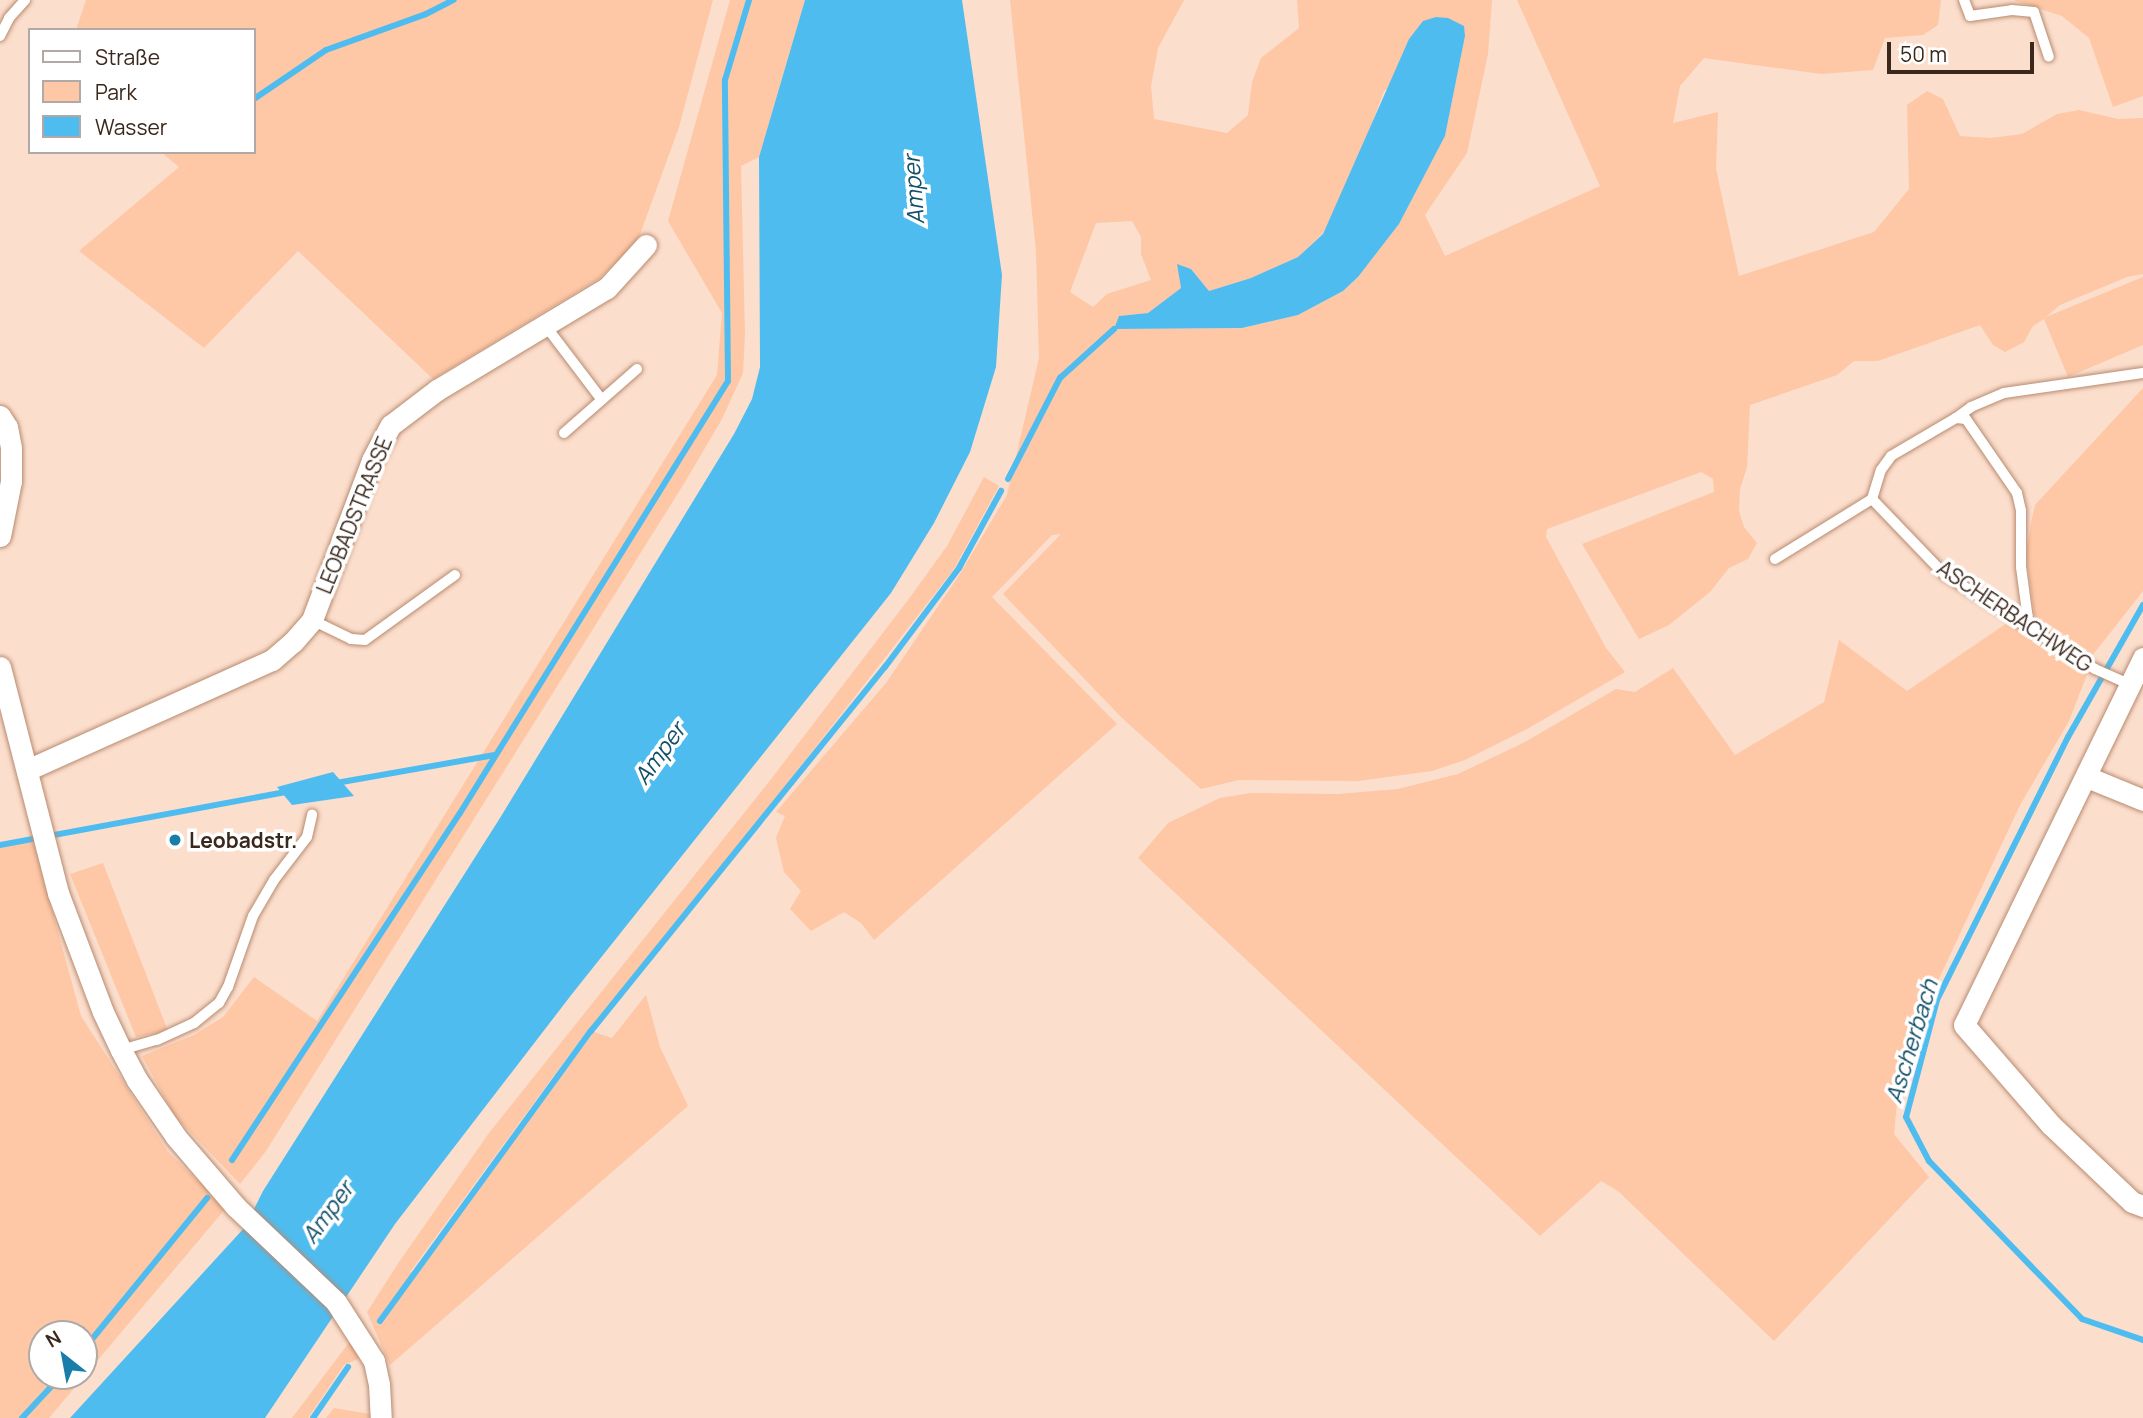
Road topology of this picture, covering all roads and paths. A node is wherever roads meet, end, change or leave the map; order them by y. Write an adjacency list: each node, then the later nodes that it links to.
1 (25, 0): 3 (lane)
2 (1964, 0): 4 (lane)
3 (0, 36)
4 (2049, 57)
5 (646, 245): 6 (street, LEOBADSTRASSE)
6 (545, 325): 9 (lane); 17 (street, LEOBADSTRASSE)
7 (637, 369): 9 (lane)
8 (2143, 373): 11 (lane)
9 (602, 400): 12 (lane)
10 (0, 416): 14 (street)
11 (1956, 418): 13 (lane); 18 (lane)
12 (564, 433)
13 (1872, 499): 15 (lane); 18 (lane, ASCHERBACHWEG)
14 (0, 536)
15 (1775, 559)
16 (455, 575): 17 (lane, LEOBADSTRASSE)
17 (312, 620): 22 (street, LEOBADSTRASSE)
18 (2029, 627): 21 (lane, ASCHERBACHWEG)
19 (2143, 658): 21 (street)
20 (0, 667): 22 (street)
21 (2121, 682): 23 (street)
22 (27, 770): 26 (street)
23 (2087, 777): 24 (street); 27 (street)
24 (2143, 800)
25 (312, 815): 26 (lane)
26 (121, 1050): 28 (street)
27 (2143, 1206)
28 (382, 1418)

